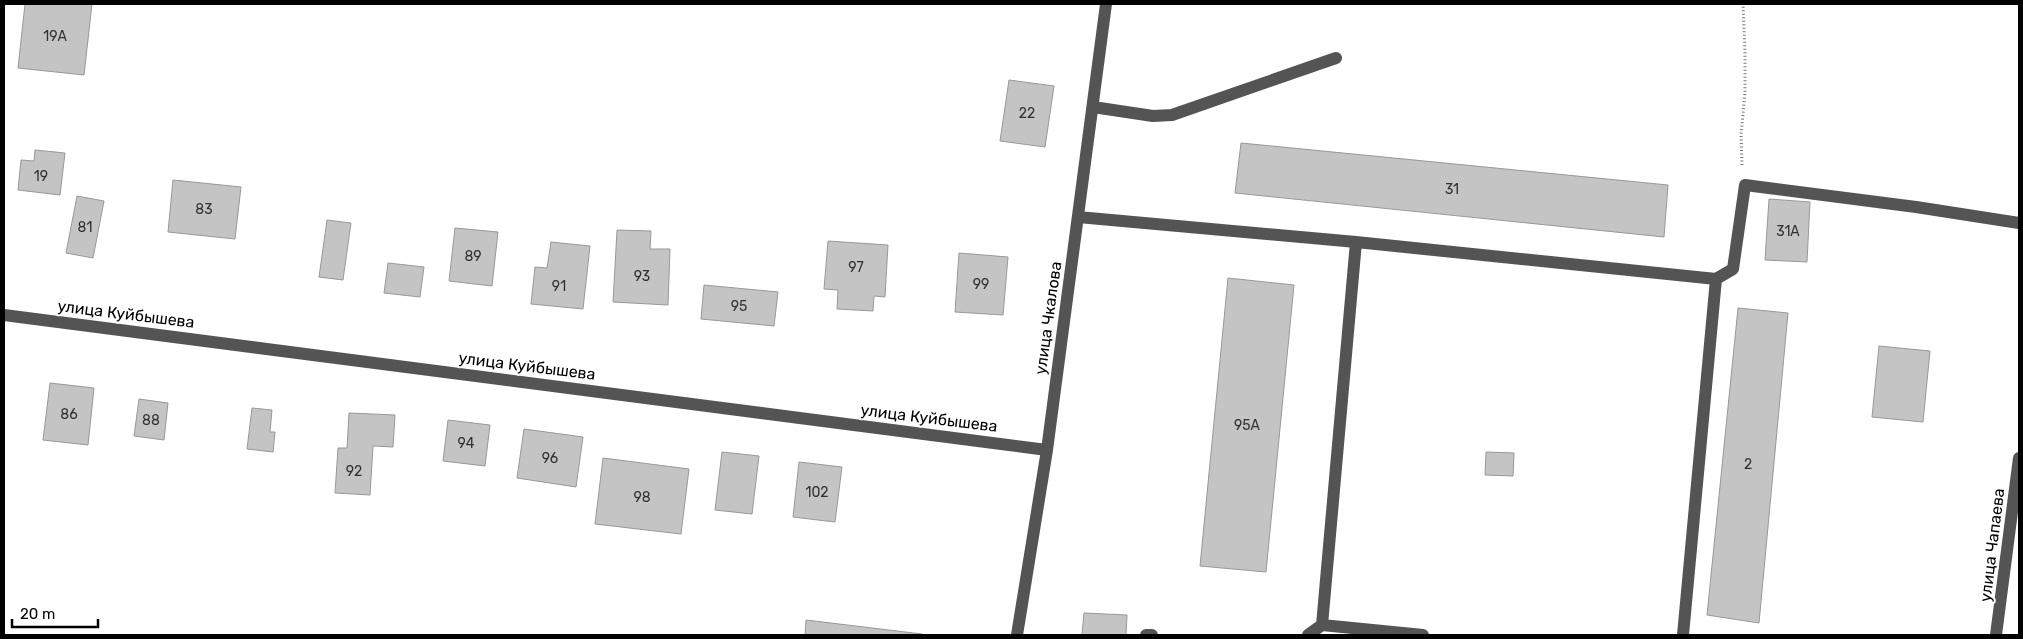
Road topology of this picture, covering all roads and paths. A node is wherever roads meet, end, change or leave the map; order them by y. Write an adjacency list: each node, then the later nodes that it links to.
1 (1106, 4): 4 (street, улица Чкалова)
2 (1743, 4): 5 (path)
3 (1336, 58): 4 (street)
4 (1093, 107): 6 (street, улица Чкалова)
5 (1745, 185): 7 (street); 9 (street)
6 (1078, 217): 8 (street); 11 (street, улица Чкалова)
7 (2019, 223)
8 (1356, 242): 9 (street); 13 (street)
9 (1716, 279): 20 (street)
10 (4, 315): 11 (street, улица Куйбышева)
11 (1047, 450): 15 (street, улица Чкалова)
12 (2019, 458): 21 (street, улица Чапаева)
13 (1322, 625): 14 (street); 18 (street)
14 (1368, 633): 19 (street)
15 (1017, 635)
16 (1146, 635): 17 (street)
17 (1152, 635)
18 (1308, 635)
19 (1423, 635)
20 (1683, 635)
21 (1996, 635)

